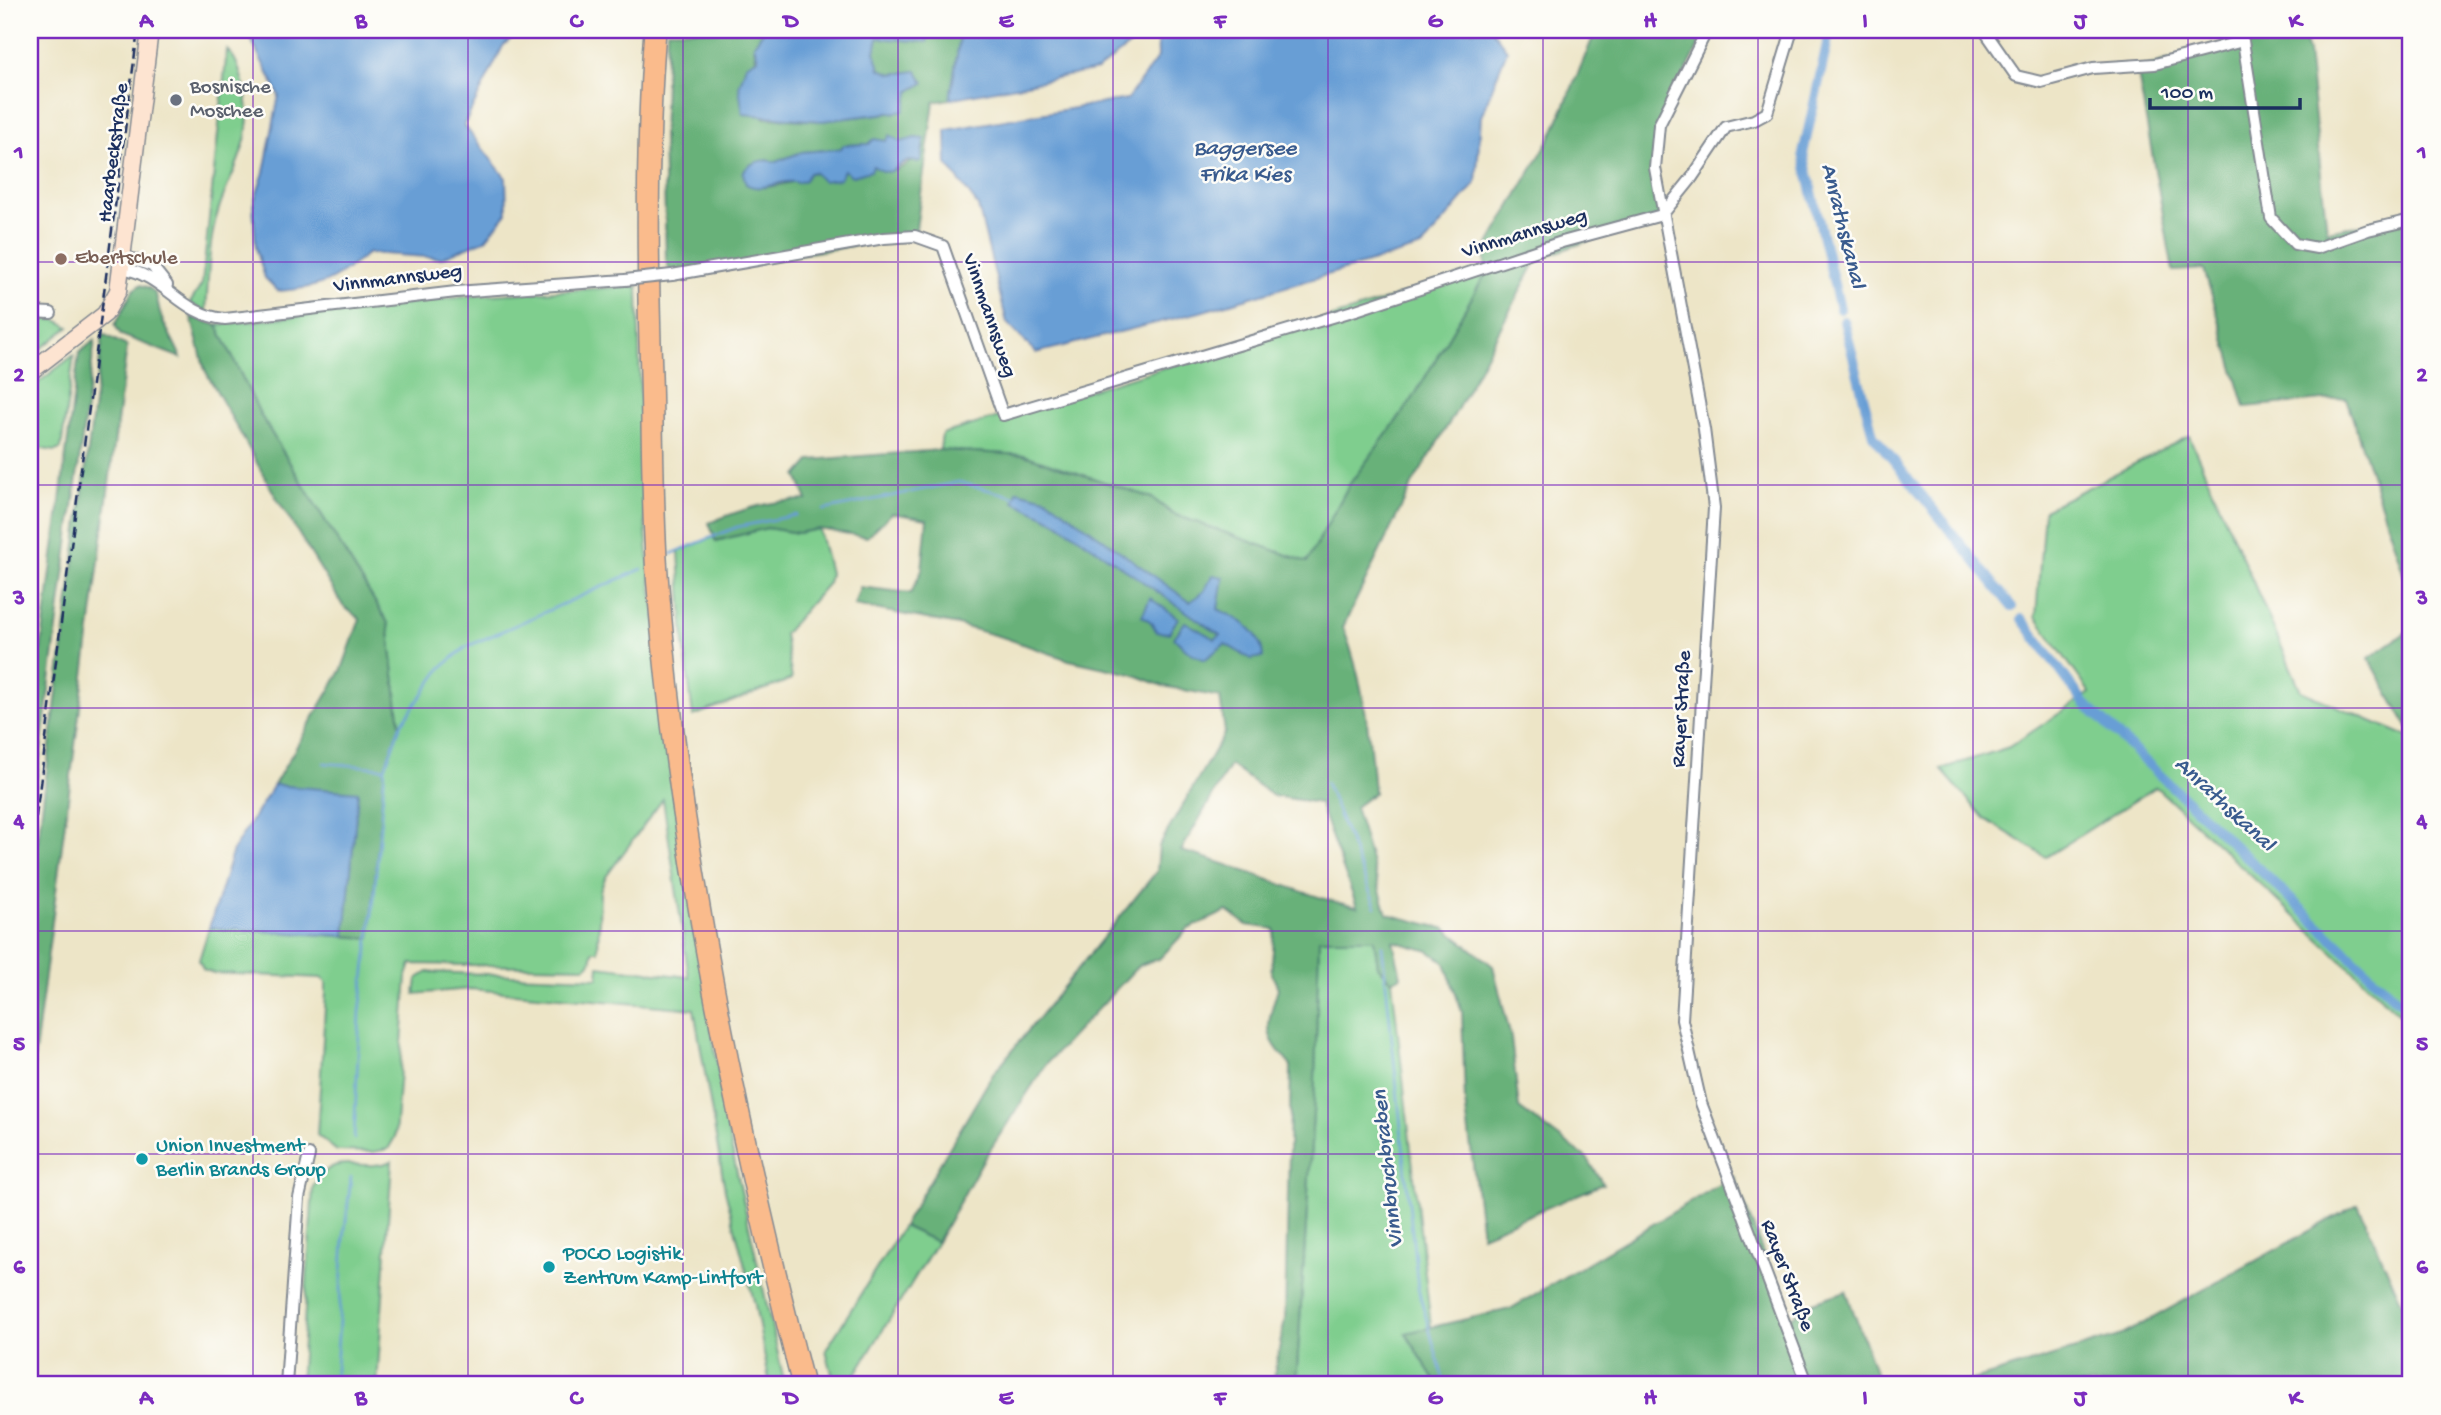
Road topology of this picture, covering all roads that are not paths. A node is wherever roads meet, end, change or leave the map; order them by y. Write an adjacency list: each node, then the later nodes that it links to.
1 (150, 30): 8 (street, Haarbeckstraße)
2 (655, 30): 13 (highway)
3 (1707, 30): 6 (street, Rayer Straße)
4 (1792, 30): 6 (street)
5 (1984, 30): 7 (street)
6 (1662, 215): 8 (street, Vinnmannsweg, bridge); 18 (street, Rayer Straße)
7 (2411, 220)
8 (123, 262): 11 (street, Haarbeckstraße)
9 (30, 312): 10 (street)
10 (51, 313)
11 (30, 372)
12 (309, 1155): 14 (street)
13 (786, 1318): 15 (highway); 16 (highway); 17 (highway)
14 (286, 1385)
15 (792, 1385)
16 (803, 1385)
17 (818, 1385)
18 (1808, 1385)

